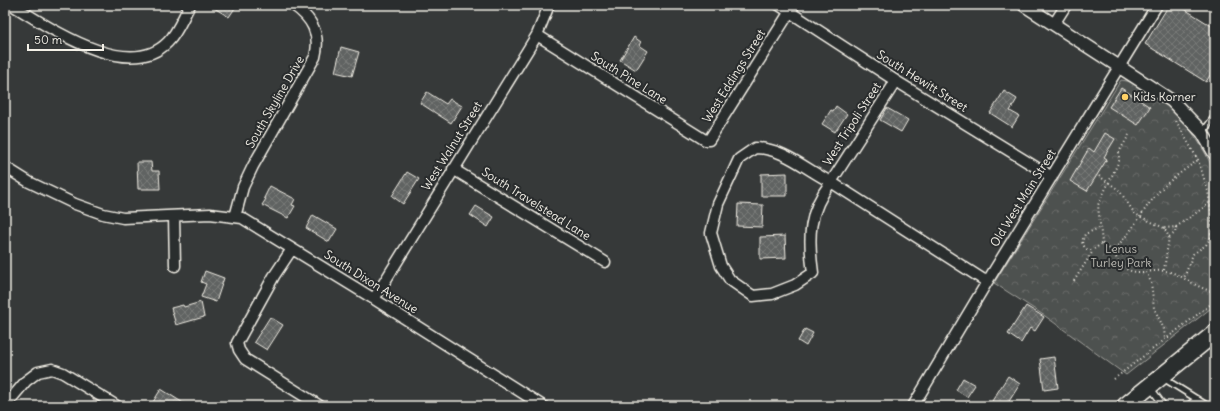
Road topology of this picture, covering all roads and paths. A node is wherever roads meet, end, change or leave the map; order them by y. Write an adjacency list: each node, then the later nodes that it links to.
1 (12, 5): 2 (street)
2 (190, 5)
3 (293, 5): 31 (street, South Skyline Drive)
4 (549, 5): 11 (street, West Walnut Street)
5 (779, 5): 9 (street, South Hewitt Street)
6 (1024, 5): 10 (street)
7 (1066, 5): 10 (street)
8 (1157, 5): 12 (street, Old West Main Street)
9 (792, 8): 13 (street, South Hewitt Street); 20 (street, West Eddings Street)
10 (1054, 24): 12 (street)
11 (537, 35): 20 (street, South Pine Lane); 24 (street, West Walnut Street)
12 (1119, 66): 18 (street); 26 (street, Old West Main Street)
13 (896, 81): 26 (street, South Hewitt Street); 27 (street, West Tripoli Street)
14 (1215, 103): 15 (lane)
15 (1215, 110)
16 (1172, 115): 22 (path)
17 (1215, 116): 18 (lane)
18 (1202, 132): 21 (street)
19 (1129, 135): 28 (path)
20 (709, 140)
21 (1215, 154)
22 (1198, 160): 29 (path); 32 (path)
23 (5, 167): 30 (street, South Dixon Avenue)
24 (453, 169): 43 (street, South Travelstead Lane); 51 (street, West Walnut Street)
25 (1099, 176): 28 (path)
26 (1052, 177): 49 (street, Old West Main Street)
27 (831, 182): 27 (street); 49 (street)
28 (1109, 182): 32 (path); 34 (path)
29 (1210, 203): 33 (path); 37 (path)
30 (174, 216): 31 (street, South Dixon Avenue); 44 (street)
31 (235, 217): 40 (street, South Dixon Avenue)
32 (1141, 217): 35 (path); 42 (path)
33 (1176, 227): 35 (path); 36 (path)
34 (1099, 228): 39 (path); 41 (path)
35 (1164, 228): 36 (path)
36 (1169, 237): 45 (path)
37 (1211, 237): 38 (path); 47 (path)
38 (1215, 238)
39 (1102, 243): 41 (path); 42 (path)
40 (292, 249): 51 (street, South Dixon Avenue); 60 (street)
41 (1093, 251): 48 (path)
42 (1112, 251): 46 (path)
43 (605, 262)
44 (175, 266)
45 (1164, 270): 46 (path); 47 (path)
46 (1146, 272): 54 (path)
47 (1184, 278): 50 (path)
48 (1074, 281)
49 (987, 282): 62 (street, Old West Main Street)
50 (1215, 292)
51 (374, 299): 61 (street, South Dixon Avenue)
52 (1215, 301): 54 (path)
53 (1215, 333): 56 (highway)
54 (1165, 339): 55 (path)
55 (1114, 379)
56 (1155, 381): 57 (lane); 63 (highway); 64 (lane)
57 (1197, 399): 65 (lane); 66 (lane)
58 (5, 406): 59 (street)
59 (116, 406)
60 (320, 406)
61 (543, 406)
62 (913, 406)
63 (1125, 406)
64 (1164, 406)
65 (1187, 406)
66 (1208, 406)

